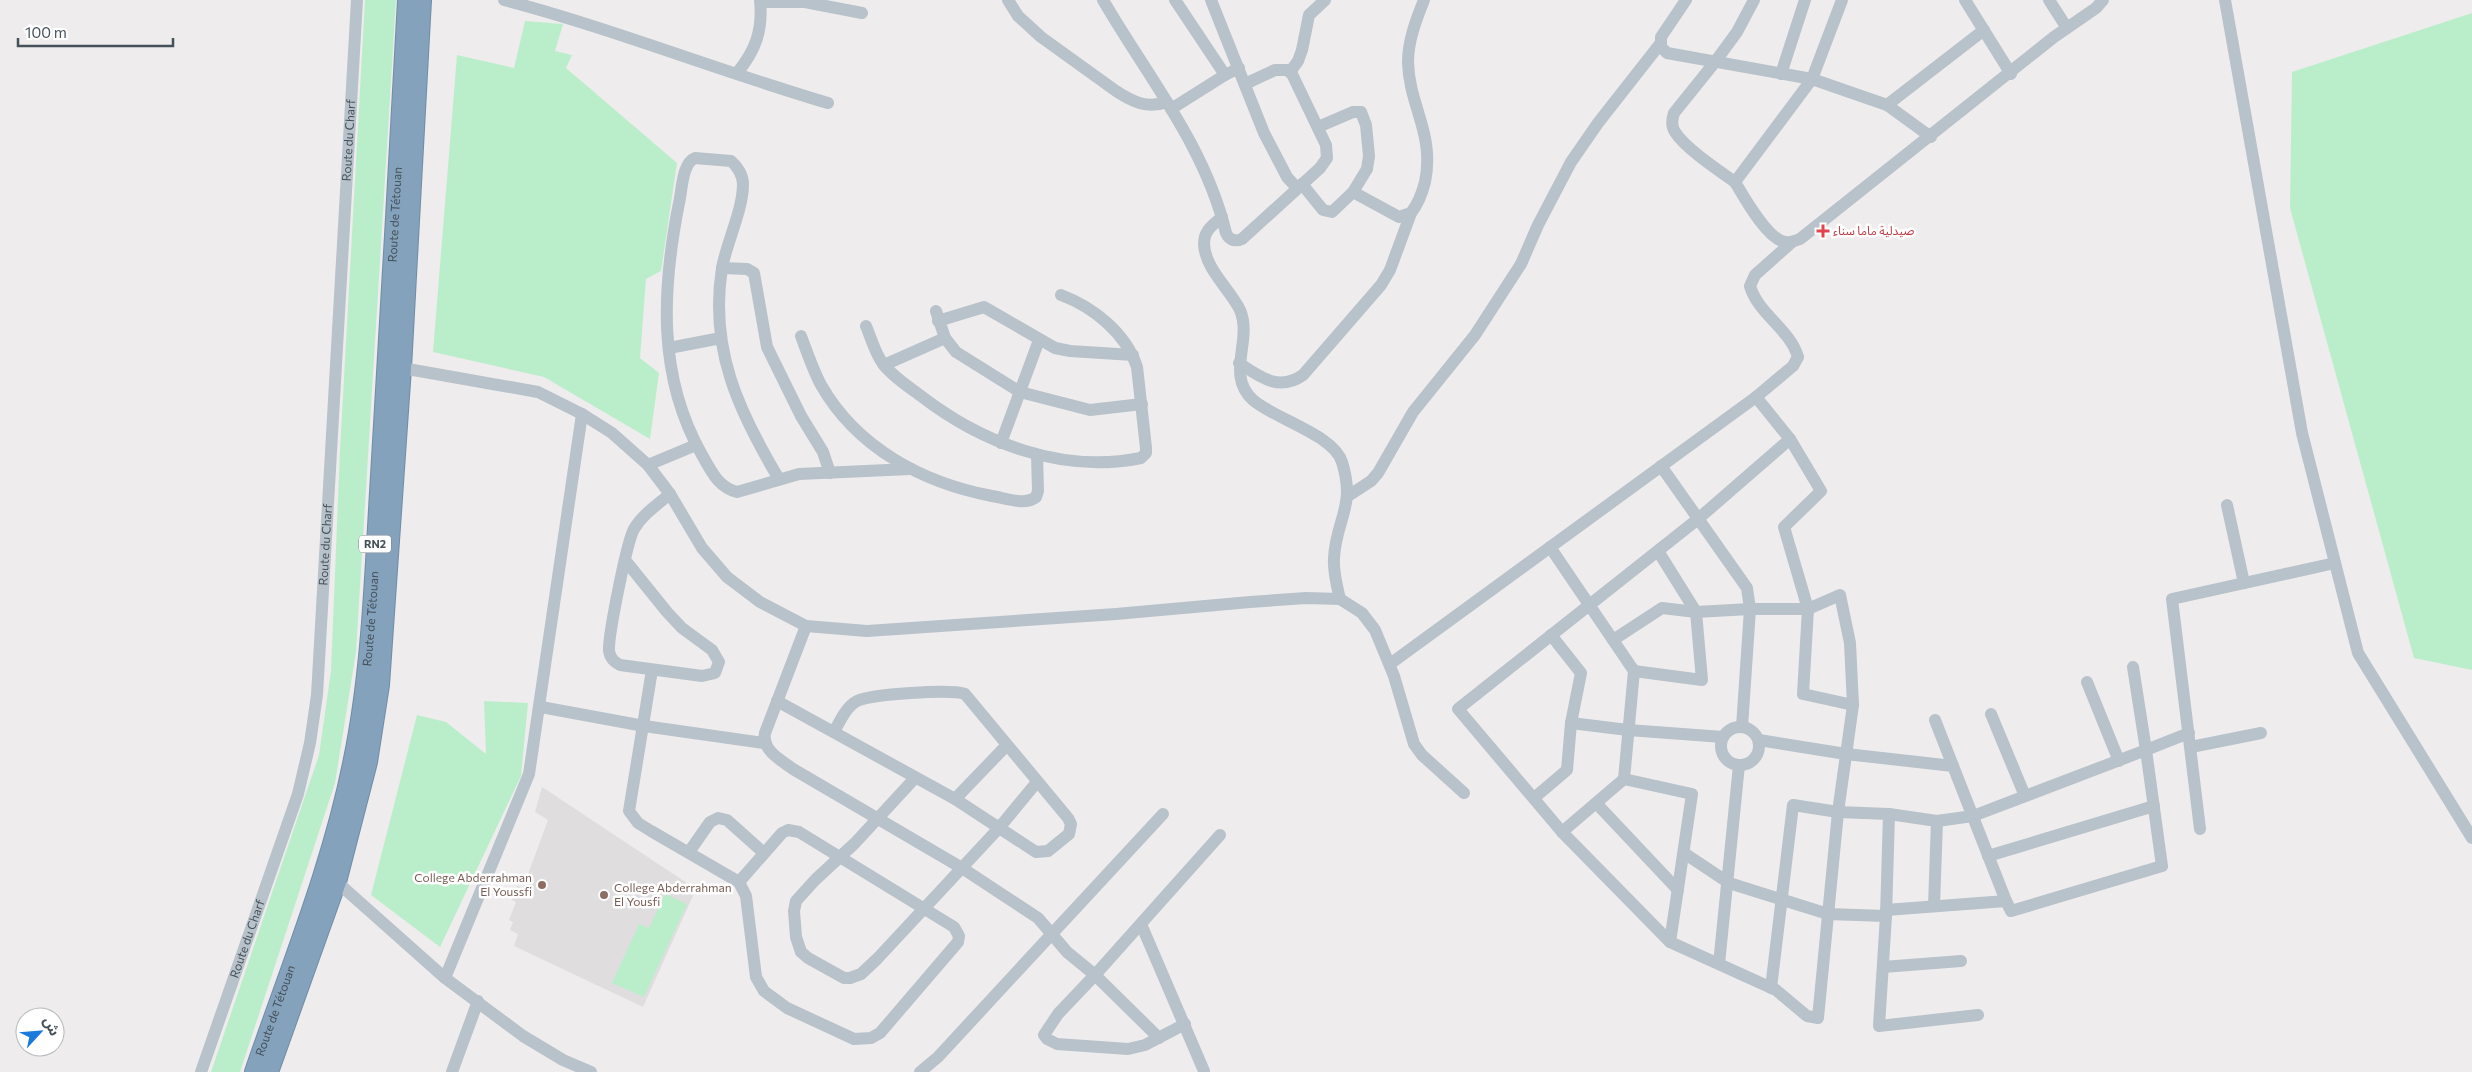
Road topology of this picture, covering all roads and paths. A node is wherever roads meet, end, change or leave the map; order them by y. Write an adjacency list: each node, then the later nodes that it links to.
1 (357, 0): 164 (street, Route du Charf)
2 (408, 0): 165 (highway, Route de Tétouan / RN2)
3 (422, 0): 56 (highway, Route de Tétouan / RN2)
4 (504, 0): 28 (street)
5 (1008, 0): 36 (street)
6 (1103, 0): 36 (street)
7 (1175, 0): 31 (street)
8 (1212, 0): 26 (street)
9 (1325, 0): 27 (street)
10 (1424, 0): 42 (street)
11 (1686, 0): 24 (street)
12 (1754, 0): 25 (street)
13 (1805, 0): 29 (street)
14 (1842, 0): 32 (street)
15 (1965, 0): 23 (street)
16 (2049, 0): 22 (street)
17 (2103, 0): 22 (street)
18 (2225, 0): 77 (street)
19 (760, 1): 20 (street); 28 (street)
20 (805, 1): 21 (street)
21 (862, 13)
22 (2067, 28): 30 (street)
23 (1984, 30): 30 (street); 35 (street)
24 (1660, 44): 25 (street); 71 (street)
25 (1716, 62): 29 (street); 39 (street)
26 (1239, 68): 31 (street); 33 (street)
27 (1290, 72): 33 (street); 37 (street)
28 (737, 73): 34 (street)
29 (1782, 74): 32 (street)
30 (2011, 74): 38 (street)
31 (1225, 75): 36 (street)
32 (1812, 79): 35 (street); 39 (street)
33 (1245, 84): 40 (street)
34 (828, 103)
35 (1887, 104): 38 (street)
36 (1169, 106): 43 (street)
37 (1318, 127): 40 (street); 41 (street)
38 (1931, 137): 44 (street)
39 (1735, 182): 44 (street)
40 (1299, 186): 41 (street); 43 (street)
41 (1353, 192): 42 (street)
42 (1411, 213): 54 (street)
43 (1222, 217): 54 (street)
44 (1792, 242): 58 (street)
45 (722, 268): 49 (street); 52 (street); 68 (street)
46 (1061, 295): 53 (street)
47 (866, 326): 55 (street)
48 (801, 336): 67 (street)
49 (721, 338): 52 (street); 69 (street)
50 (945, 338): 51 (street); 55 (street); 57 (street)
51 (1039, 340): 53 (street); 57 (street)
52 (668, 348): 63 (street)
53 (1133, 355): 59 (street)
54 (1239, 363): 71 (street)
55 (884, 365): 62 (street)
56 (402, 368): 60 (street); 140 (highway, Route de Tétouan / RN2)
57 (1020, 392): 59 (street); 62 (street)
58 (1756, 397): 61 (street); 66 (street)
59 (1142, 404): 64 (street)
60 (582, 414): 65 (street); 94 (street)
61 (1790, 439): 73 (street); 82 (street)
62 (1001, 443): 64 (street)
63 (696, 445): 65 (street); 69 (street)
64 (1037, 455): 67 (street)
65 (648, 465): 70 (street)
66 (1661, 466): 73 (street); 74 (street)
67 (910, 469): 68 (street)
68 (830, 473): 69 (street)
69 (779, 479)
70 (670, 494): 76 (street); 84 (street)
71 (1348, 496): 79 (street)
72 (2227, 505): 78 (street)
73 (1698, 519): 75 (street); 81 (street)
74 (1550, 547): 80 (street); 87 (street)
75 (1658, 551): 80 (street); 83 (street)
76 (625, 560): 89 (street); 89 (street)
77 (2335, 563): 78 (street); 133 (street)
78 (2244, 583): 102 (street)
79 (1340, 599): 84 (street); 87 (street)
80 (1590, 605): 85 (street); 86 (street)
81 (1750, 609): 82 (street); 83 (street); 99 (street)
82 (1808, 609): 93 (street); 93 (street)
83 (1696, 612): 86 (street); 90 (street)
84 (806, 626): 92 (street)
85 (1552, 635): 97 (street); 119 (street)
86 (1613, 640): 90 (street)
87 (1390, 664): 117 (street)
88 (2133, 667): 109 (street)
89 (652, 670): 98 (street)
90 (1634, 671): 100 (street)
91 (2087, 682): 111 (street)
92 (778, 701): 101 (street); 106 (street)
93 (1853, 704): 110 (street)
94 (541, 707): 98 (street); 157 (street)
95 (1991, 714): 118 (street)
96 (1935, 720): 113 (street)
97 (1570, 723): 100 (street); 119 (street)
98 (644, 726): 106 (street); 134 (street)
99 (1742, 727): 104 (street); 105 (street)
100 (1628, 730): 104 (street); 115 (street)
101 (834, 732): 107 (street); 114 (street)
102 (2189, 733): 108 (street); 109 (street)
103 (2261, 733): 108 (street)
104 (1723, 737): 112 (street)
105 (1759, 740): 110 (street); 112 (street)
106 (764, 743): 127 (street)
107 (1007, 745): 116 (street); 120 (street)
108 (2190, 747): 130 (street)
109 (2146, 750): 111 (street); 122 (street)
110 (1846, 754): 113 (street); 123 (street)
111 (2119, 761): 118 (street)
112 (1739, 765): 142 (street)
113 (1953, 766): 126 (street)
114 (915, 778): 120 (street); 127 (street)
115 (1624, 778): 121 (street); 136 (street)
116 (1037, 782): 129 (street); 129 (street)
117 (1464, 793)
118 (2025, 796): 126 (street)
119 (1534, 798): 131 (street)
120 (955, 799): 129 (street)
121 (1596, 803): 131 (street); 143 (street)
122 (2154, 806): 137 (street); 145 (street)
123 (1838, 812): 125 (street); 144 (street); 149 (street)
124 (1163, 814): 151 (street)
125 (1890, 814): 128 (street); 148 (street)
126 (1973, 816): 128 (street); 137 (street)
127 (878, 818): 138 (street); 139 (street)
128 (1938, 822): 146 (street)
129 (999, 828): 139 (street)
130 (2200, 829)
131 (1562, 832): 152 (street)
132 (1220, 835): 150 (street)
133 (2472, 838)
134 (689, 852): 135 (street); 141 (street)
135 (764, 853): 138 (street); 141 (street)
136 (1684, 853): 142 (street); 143 (street)
137 (1988, 856): 145 (street)
138 (839, 858): 147 (street); 147 (street)
139 (962, 868): 147 (street); 151 (street)
140 (337, 882): 157 (street); 166 (highway, Route de Tétouan / RN2)
141 (740, 882): 147 (street)
142 (1728, 883): 144 (street); 154 (street)
143 (1678, 890): 152 (street)
144 (1783, 900): 149 (street); 158 (street)
145 (2006, 901): 146 (street)
146 (1934, 906): 148 (street)
147 (924, 908)
148 (1886, 913): 149 (street); 155 (street)
149 (1828, 914): 158 (street)
150 (1141, 924): 156 (street); 161 (street)
151 (1051, 934): 156 (street); 169 (street)
152 (1670, 942): 154 (street)
153 (1961, 961): 155 (street)
154 (1719, 964): 158 (street)
155 (1883, 967): 160 (street)
156 (1095, 975): 162 (street); 162 (street)
157 (444, 978): 159 (street)
158 (1771, 988)
159 (478, 1001): 167 (street); 168 (street)
160 (1978, 1015)
161 (1185, 1024): 162 (street); 163 (street)
162 (1159, 1038)
163 (1204, 1071)
164 (201, 1072)
165 (254, 1072)
166 (269, 1072)
167 (452, 1072)
168 (591, 1072)
169 (920, 1072)

